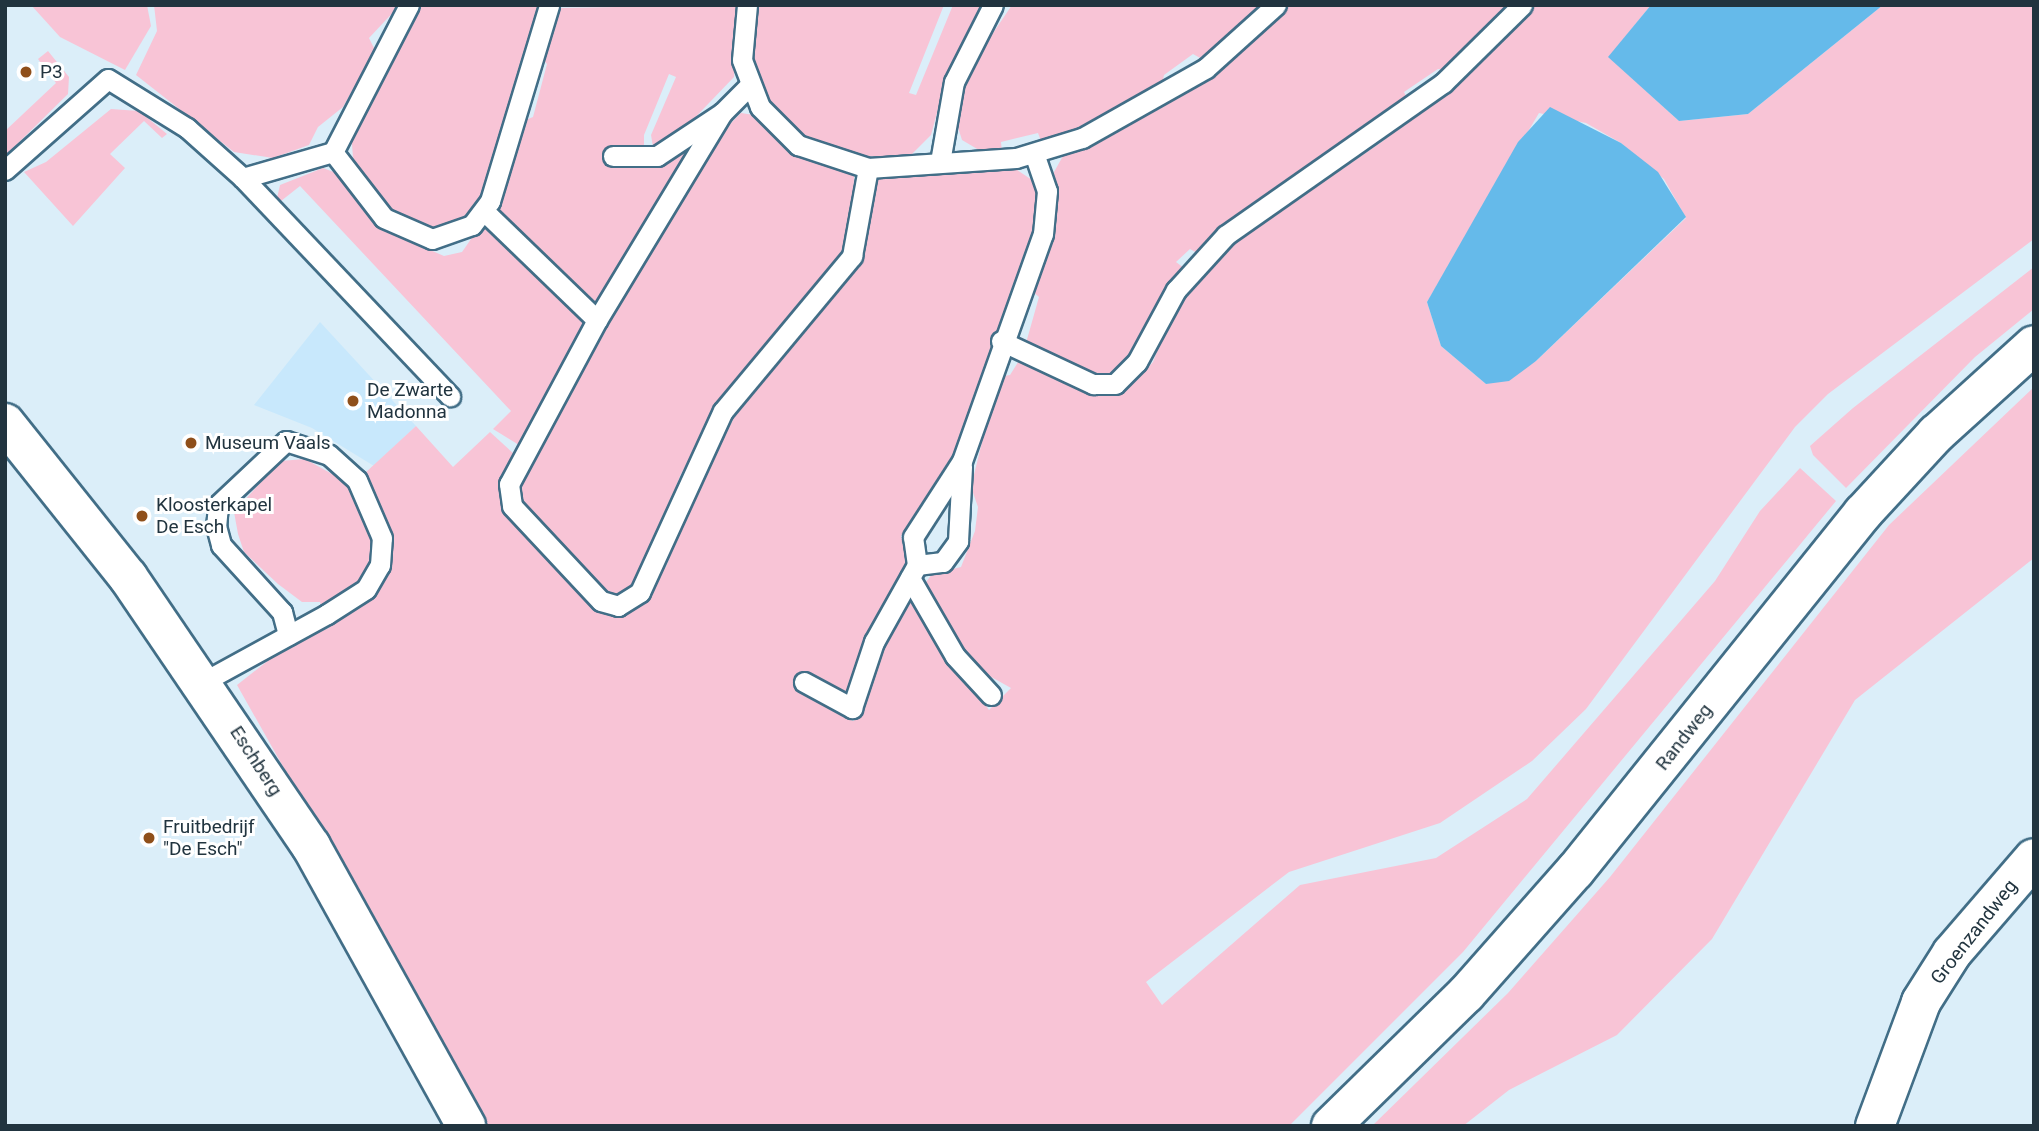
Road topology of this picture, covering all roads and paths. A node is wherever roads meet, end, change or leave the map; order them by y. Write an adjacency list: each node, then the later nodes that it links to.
1 (409, 5): 9 (lane)
2 (549, 5): 16 (lane)
3 (747, 5): 7 (lane)
4 (993, 5): 12 (lane)
5 (1276, 5): 10 (lane)
6 (1522, 5): 18 (lane)
7 (748, 87): 8 (lane); 13 (lane)
8 (722, 113): 11 (lane); 17 (lane)
9 (333, 152): 15 (lane); 16 (lane)
10 (1034, 154): 12 (lane); 18 (lane)
11 (613, 156)
12 (940, 162): 13 (lane)
13 (868, 168): 17 (lane)
14 (5, 170): 15 (lane)
15 (243, 178): 20 (lane)
16 (485, 211): 17 (lane)
17 (597, 320)
18 (1001, 341): 22 (lane)
19 (2034, 345): 30 (street, Randweg)
20 (450, 396)
21 (5, 424): 25 (street, Eschberg)
22 (962, 461): 23 (lane); 23 (lane)
23 (913, 572): 26 (lane); 27 (lane)
24 (288, 635): 24 (lane); 25 (lane)
25 (203, 682): 29 (street, Eschberg)
26 (804, 682)
27 (991, 695)
28 (2034, 858): 31 (street, Groenzandweg)
29 (466, 1126)
30 (1331, 1126)
31 (1875, 1126)

